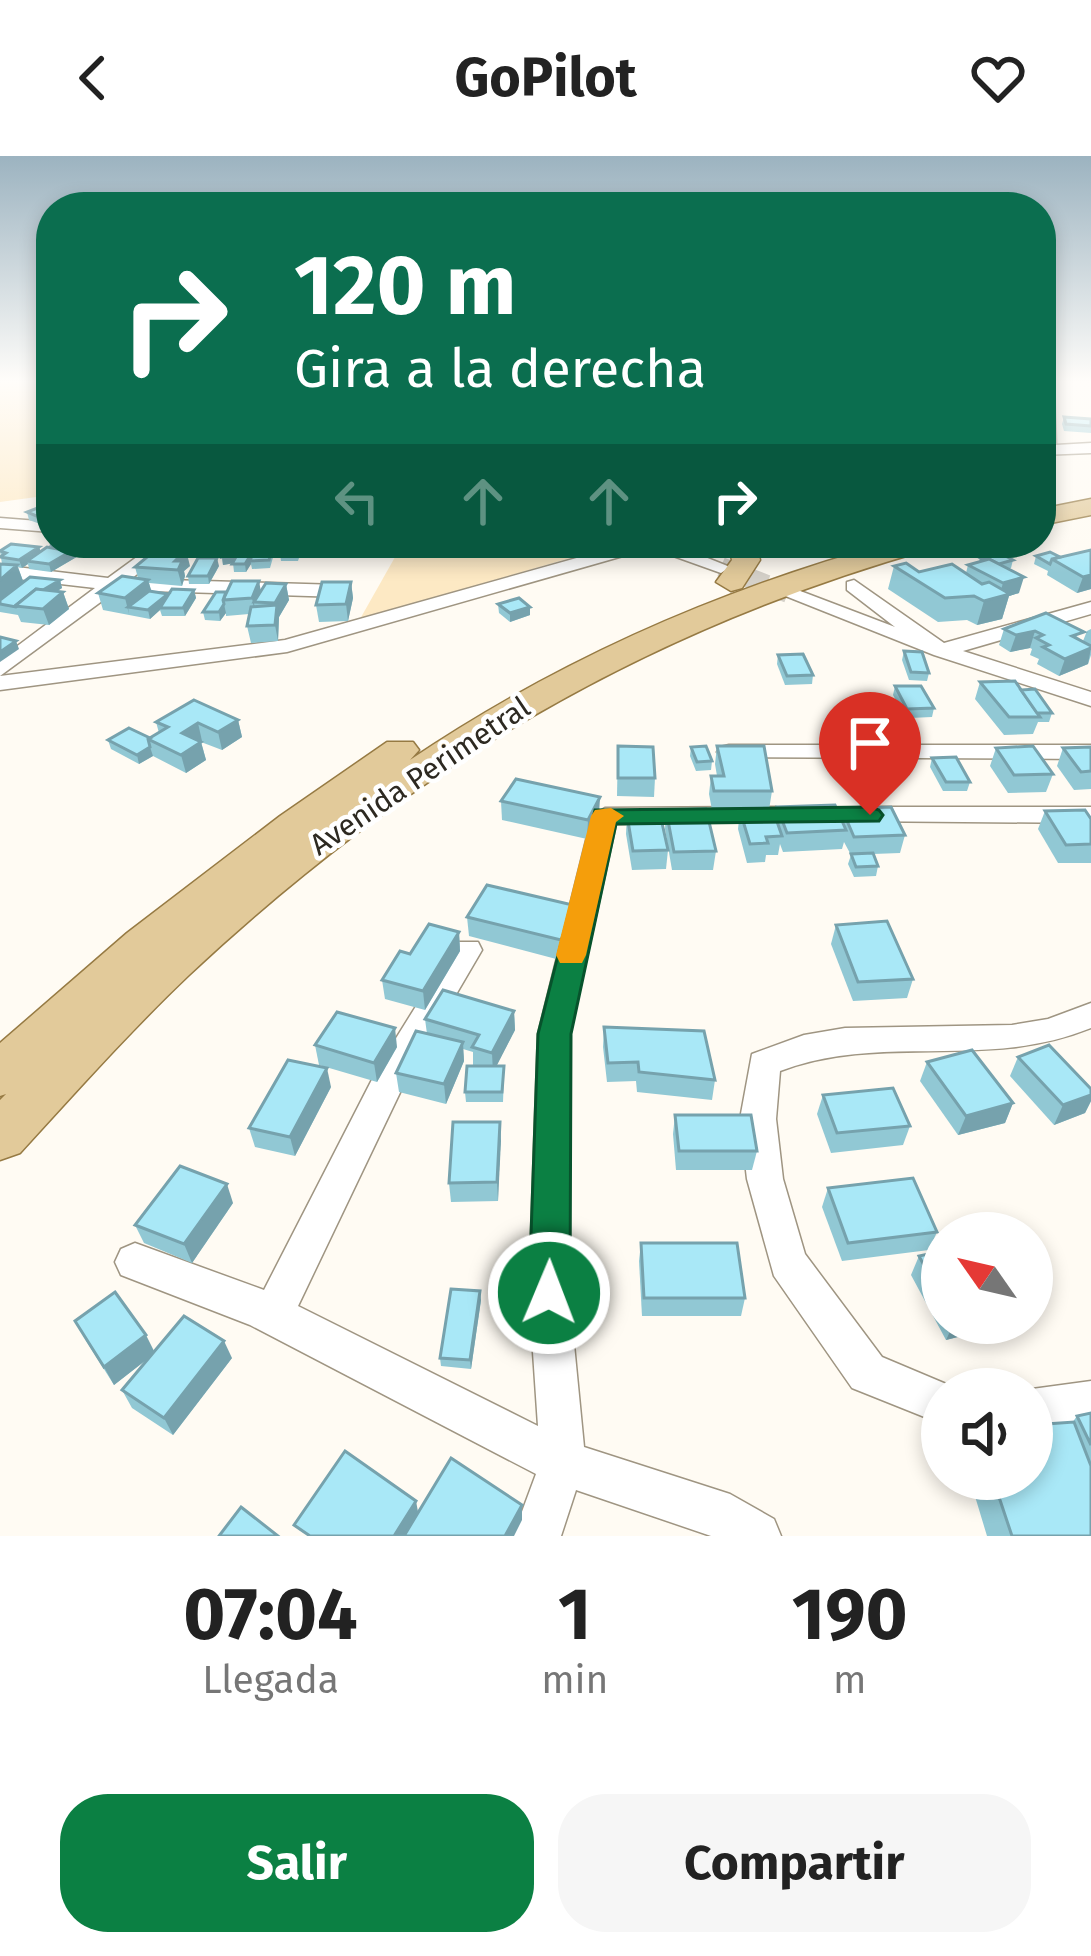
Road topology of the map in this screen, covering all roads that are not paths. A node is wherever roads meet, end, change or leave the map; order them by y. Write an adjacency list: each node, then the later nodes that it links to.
1 (1091, 448): 2 (street)
2 (1056, 450)
3 (1091, 494): 4 (main road)
4 (1056, 500)
5 (1091, 507): 6 (main road)
6 (1056, 514)
7 (0, 523): 8 (street)
8 (36, 526)
9 (146, 558): 19 (street)
10 (598, 558): 25 (street)
11 (686, 558): 18 (street)
12 (743, 558): 18 (main road)
13 (793, 558): 18 (main road, Avenida Perimetral)
14 (852, 558): 17 (main road, Avenida Perimetral)
15 (891, 558): 20 (main road)
16 (0, 572): 19 (street)
17 (784, 573): 20 (main road); 23 (street); 33 (main road, Avenida Perimetral)
18 (726, 575): 32 (main road, Avenida Perimetral)
19 (109, 584): 21 (street); 24 (street)
20 (854, 586): 23 (street)
21 (340, 591)
22 (1088, 611): 23 (street)
23 (941, 652): 26 (street)
24 (0, 669)
25 (0, 683)
26 (1091, 699)
27 (726, 752): 28 (street)
28 (1091, 752)
29 (1091, 815): 39 (street)
30 (467, 950): 35 (street)
31 (1091, 1015): 36 (street)
32 (0, 1075)
33 (0, 1136)
34 (135, 1262): 35 (street)
35 (273, 1315): 39 (street)
36 (921, 1394)
37 (1091, 1403): 38 (street)
38 (1053, 1408)
39 (563, 1463): 40 (street); 41 (street)
40 (537, 1536)
41 (758, 1536)

